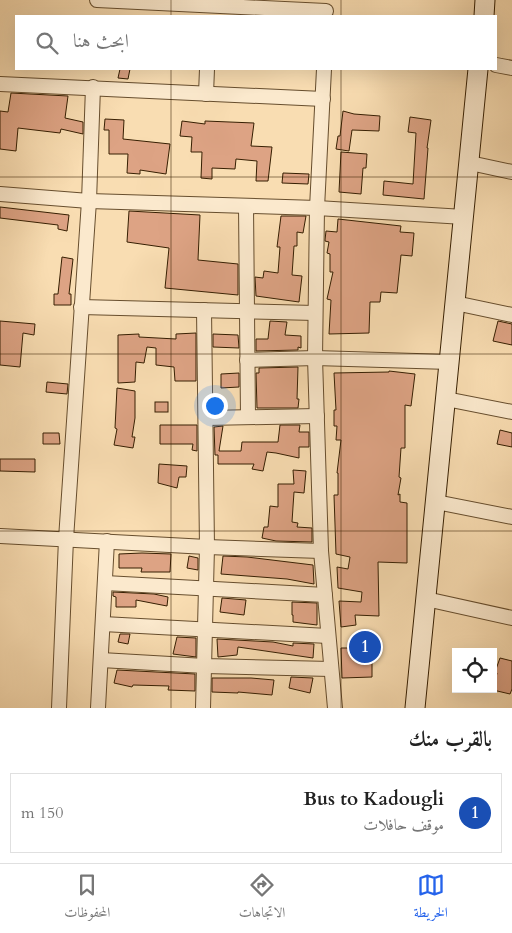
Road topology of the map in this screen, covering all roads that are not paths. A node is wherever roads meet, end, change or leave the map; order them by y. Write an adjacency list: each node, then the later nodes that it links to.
1 (97, 0): 4 (street)
2 (485, 0): 5 (main road)
3 (326, 9): 4 (street)
4 (209, 11)
5 (484, 15)
6 (497, 65): 7 (street)
7 (512, 68)
8 (207, 70): 13 (street)
9 (324, 70): 14 (street)
10 (478, 70): 15 (main road)
11 (0, 84): 12 (street)
12 (93, 87): 13 (street); 18 (street)
13 (206, 94): 14 (street)
14 (323, 99): 20 (street)
15 (470, 163): 16 (street); 21 (main road)
16 (512, 172)
17 (0, 194): 18 (street)
18 (89, 201): 19 (street); 23 (street)
19 (246, 206): 20 (street); 25 (street)
20 (317, 208): 21 (street); 26 (street)
21 (464, 217): 22 (main road)
22 (455, 303): 27 (street); 30 (main road)
23 (82, 307): 24 (street); 39 (street)
24 (204, 310): 25 (street); 35 (street)
25 (247, 311): 26 (street); 29 (street)
26 (314, 313): 28 (street)
27 (512, 315)
28 (315, 358): 29 (street); 30 (street); 33 (street)
29 (247, 360): 34 (street)
30 (450, 362): 31 (main road)
31 (446, 399): 32 (street); 36 (main road)
32 (512, 412)
33 (316, 416): 34 (street); 42 (street)
34 (248, 417): 35 (street)
35 (206, 418): 41 (street)
36 (436, 502): 37 (street); 46 (main road)
37 (512, 517)
38 (0, 536): 39 (street)
39 (66, 539): 40 (street); 54 (street)
40 (107, 541): 41 (street); 43 (street)
41 (207, 547): 42 (street); 44 (street)
42 (321, 551): 45 (street)
43 (105, 583): 44 (street); 48 (street)
44 (207, 588): 45 (street); 49 (street)
45 (325, 595): 50 (street)
46 (426, 599): 47 (street); 58 (main road)
47 (512, 618)
48 (103, 624): 49 (street); 51 (street)
49 (206, 629): 50 (street); 52 (street)
50 (328, 636): 53 (street)
51 (101, 660): 52 (street); 55 (street)
52 (205, 666): 53 (street); 56 (street)
53 (331, 669): 57 (street)
54 (59, 708)
55 (98, 708)
56 (203, 708)
57 (335, 708)
58 (415, 708)

